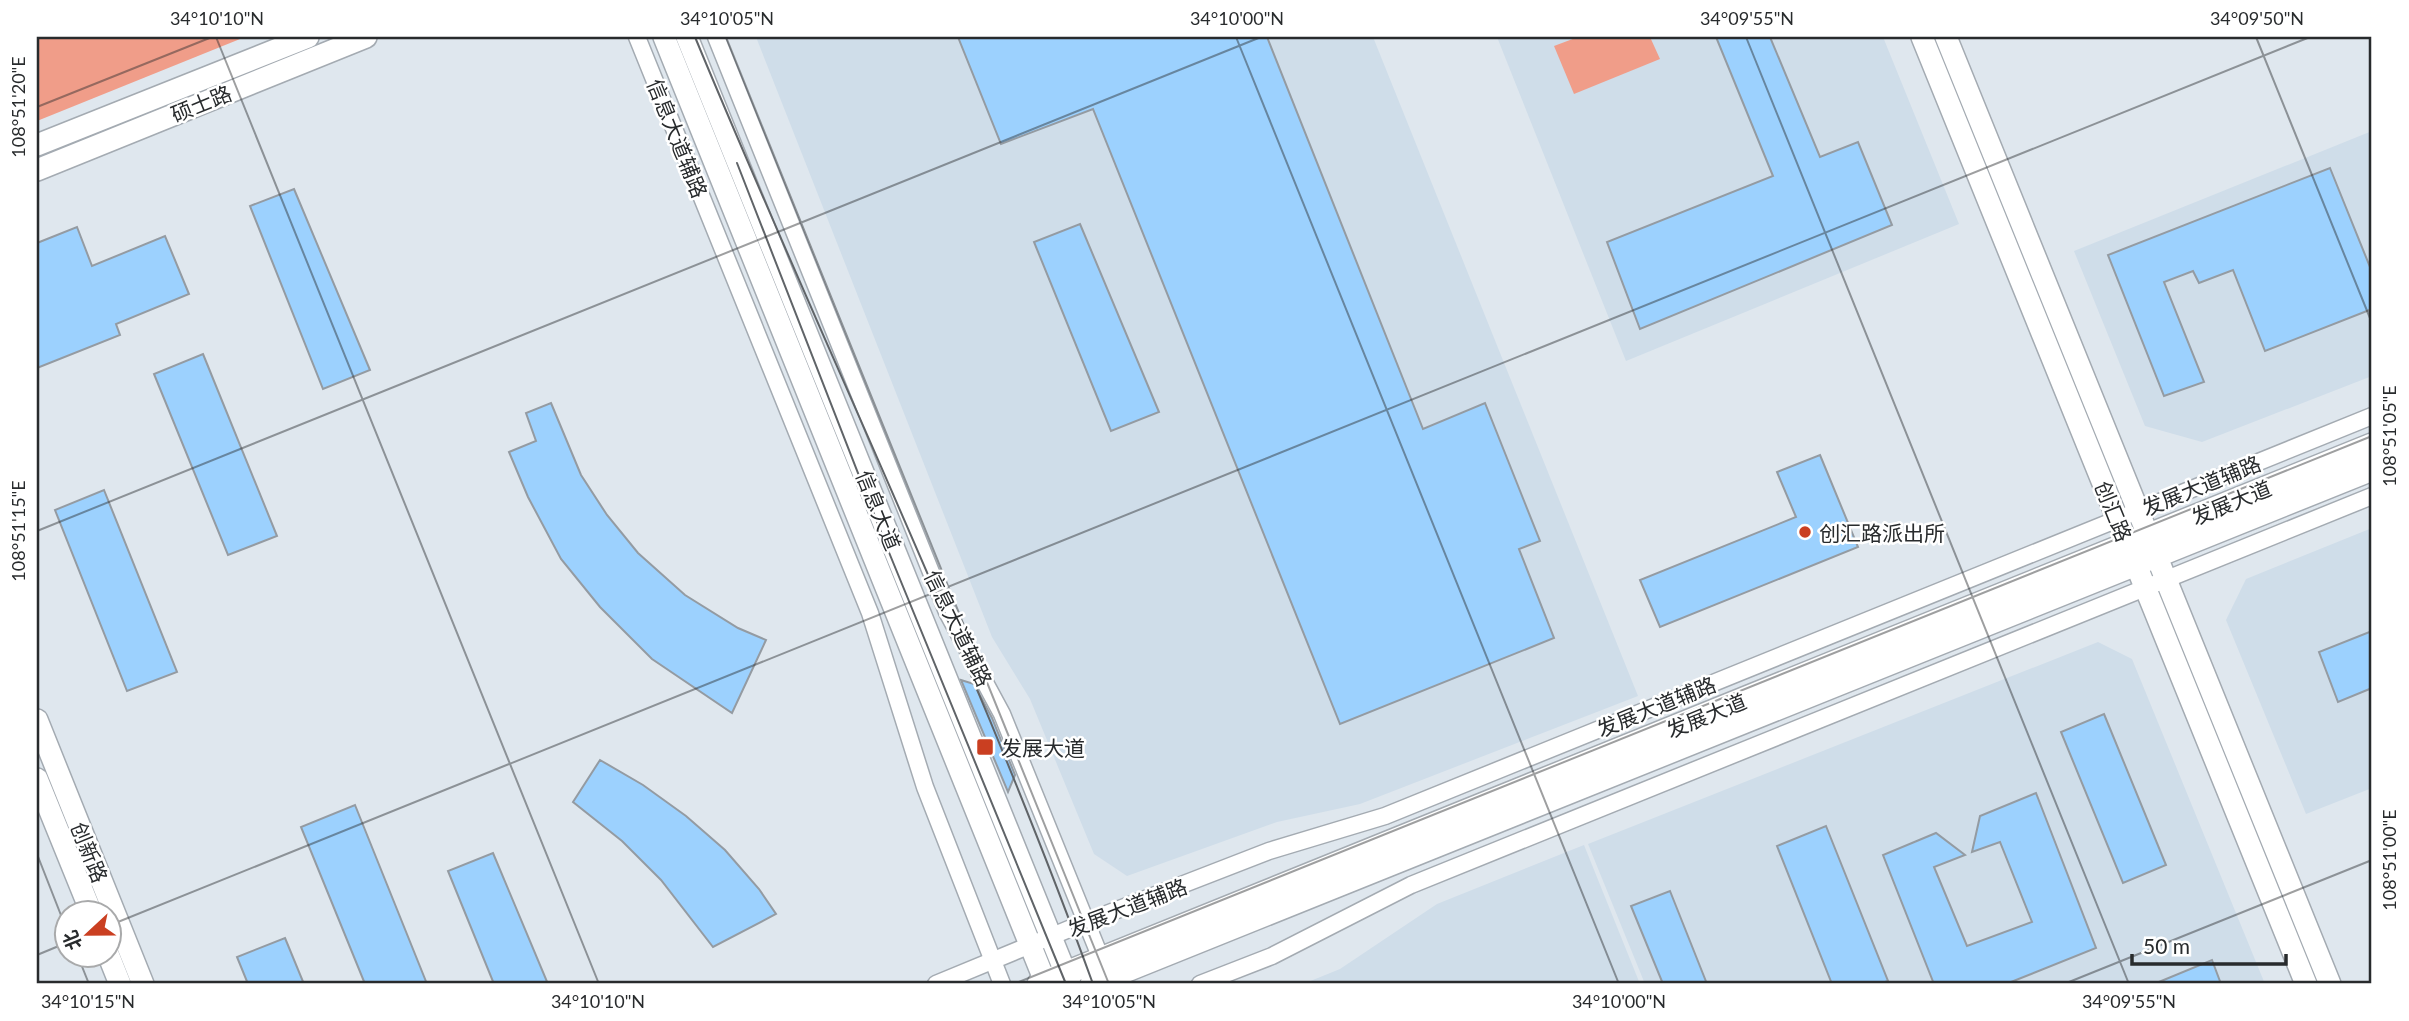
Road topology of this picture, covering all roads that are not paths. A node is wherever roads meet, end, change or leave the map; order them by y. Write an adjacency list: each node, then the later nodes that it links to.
1 (308, 37): 9 (street, 硕士路)
2 (366, 37): 10 (street, 硕士路)
3 (637, 37): 26 (street, 信息大道辅路)
4 (664, 37): 25 (street, 信息大道)
5 (687, 37): 24 (street, 信息大道)
6 (716, 37): 23 (street, 信息大道辅路)
7 (1922, 37): 16 (street, 创汇路)
8 (1947, 37): 15 (street, 创汇路)
9 (37, 145)
10 (37, 170)
11 (2372, 416): 15 (street, 发展大道辅路)
12 (2372, 445): 17 (main road, 发展大道)
13 (2372, 468): 17 (main road, 发展大道)
14 (2372, 496): 18 (street)
15 (2138, 511): 16 (street, 发展大道辅路); 17 (street, 创汇路)
16 (2117, 519): 17 (street, 创汇路); 23 (street, 发展大道辅路)
17 (2142, 550): 18 (street, 创汇路); 19 (street, 创汇路); 27 (main road, 发展大道)
18 (2166, 579): 19 (street); 34 (street, 创汇路)
19 (2145, 588): 32 (street); 33 (street, 创汇路)
20 (37, 720): 29 (street, 创新路)
21 (37, 779): 22 (street, 创新路)
22 (85, 898)
23 (1086, 922): 24 (street, 发展大道辅路); 27 (street, 信息大道辅路)
24 (1051, 937): 25 (street, 发展大道辅路); 28 (street, 信息大道)
25 (1031, 946): 26 (street, 发展大道辅路); 28 (street, 信息大道)
26 (993, 961): 30 (street, 发展大道辅路); 31 (street, 信息大道辅路)
27 (1103, 976): 28 (main road, 发展大道)
28 (1053, 982)
29 (143, 984)
30 (936, 984)
31 (1002, 984)
32 (1200, 984)
33 (2306, 984)
34 (2330, 984)

